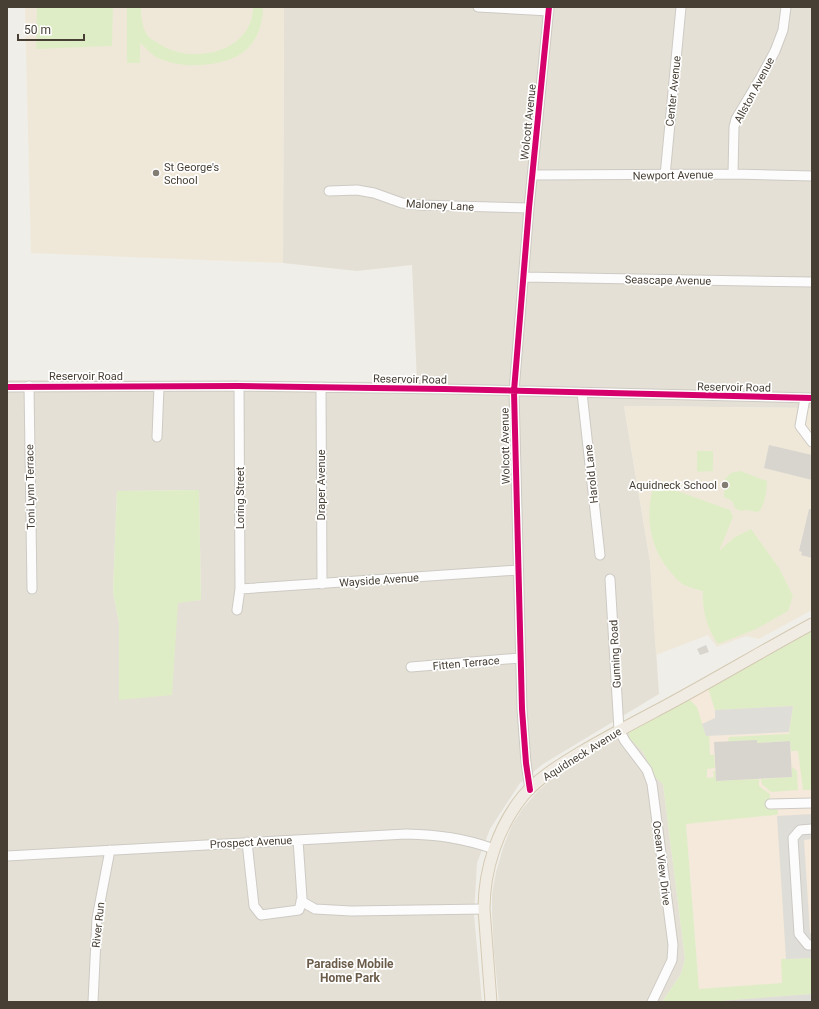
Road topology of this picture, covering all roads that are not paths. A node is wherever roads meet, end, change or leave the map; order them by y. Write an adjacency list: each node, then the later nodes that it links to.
1 (478, 7): 4 (street)
2 (681, 7): 7 (street, Center Avenue)
3 (786, 7): 5 (street, Allston Avenue)
4 (549, 9): 6 (street, Wolcott Avenue)
5 (733, 174): 7 (street, Newport Avenue); 8 (street, Newport Avenue)
6 (533, 175): 7 (street, Newport Avenue); 10 (street, Wolcott Avenue)
7 (665, 176)
8 (812, 176)
9 (329, 191): 10 (street, Maloney Lane)
10 (529, 208): 11 (street, Wolcott Avenue)
11 (523, 277): 12 (street, Seascape Avenue); 18 (street, Wolcott Avenue)
12 (812, 282)
13 (29, 386): 15 (street, Reservoir Road); 16 (street, Reservoir Road); 28 (street, Toni Lynn Terrace)
14 (239, 386): 16 (street, Reservoir Road); 17 (street, Reservoir Road); 29 (street, Loring Street)
15 (7, 387)
16 (159, 387): 22 (street)
17 (321, 387): 18 (street, Reservoir Road); 27 (street, Draper Avenue)
18 (514, 391): 19 (street, Reservoir Road); 25 (street, Wolcott Avenue)
19 (582, 393): 20 (street, Reservoir Road); 24 (street, Harold Lane)
20 (809, 398): 21 (street)
21 (809, 433): 23 (street)
22 (157, 437)
23 (812, 442)
24 (600, 555)
25 (518, 570): 27 (street, Wayside Avenue); 32 (street, Wolcott Avenue)
26 (610, 579): 34 (street, Gunning Road)
27 (322, 584): 29 (street, Wayside Avenue)
28 (32, 589)
29 (240, 589): 30 (street, Loring Street)
30 (237, 610)
31 (812, 624): 34 (main road, Aquidneck Avenue)
32 (520, 658): 33 (street, Fitten Terrace); 35 (street, Wolcott Avenue)
33 (411, 667)
34 (619, 730): 35 (main road, Aquidneck Avenue); 49 (street, Ocean View Drive)
35 (530, 790): 41 (main road, Aquidneck Avenue)
36 (812, 803): 37 (street)
37 (770, 804)
38 (812, 829): 46 (street)
39 (298, 840): 40 (street, Prospect Avenue); 41 (street, Prospect Avenue); 44 (street)
40 (247, 842): 42 (street, Prospect Avenue); 44 (street)
41 (494, 849): 45 (main road, Aquidneck Avenue)
42 (110, 850): 43 (street, Prospect Avenue); 47 (street, River Run)
43 (7, 856)
44 (301, 901): 45 (street)
45 (484, 909): 48 (main road, Aquidneck Avenue)
46 (812, 945)
47 (93, 1002)
48 (491, 1002)
49 (652, 1002)

